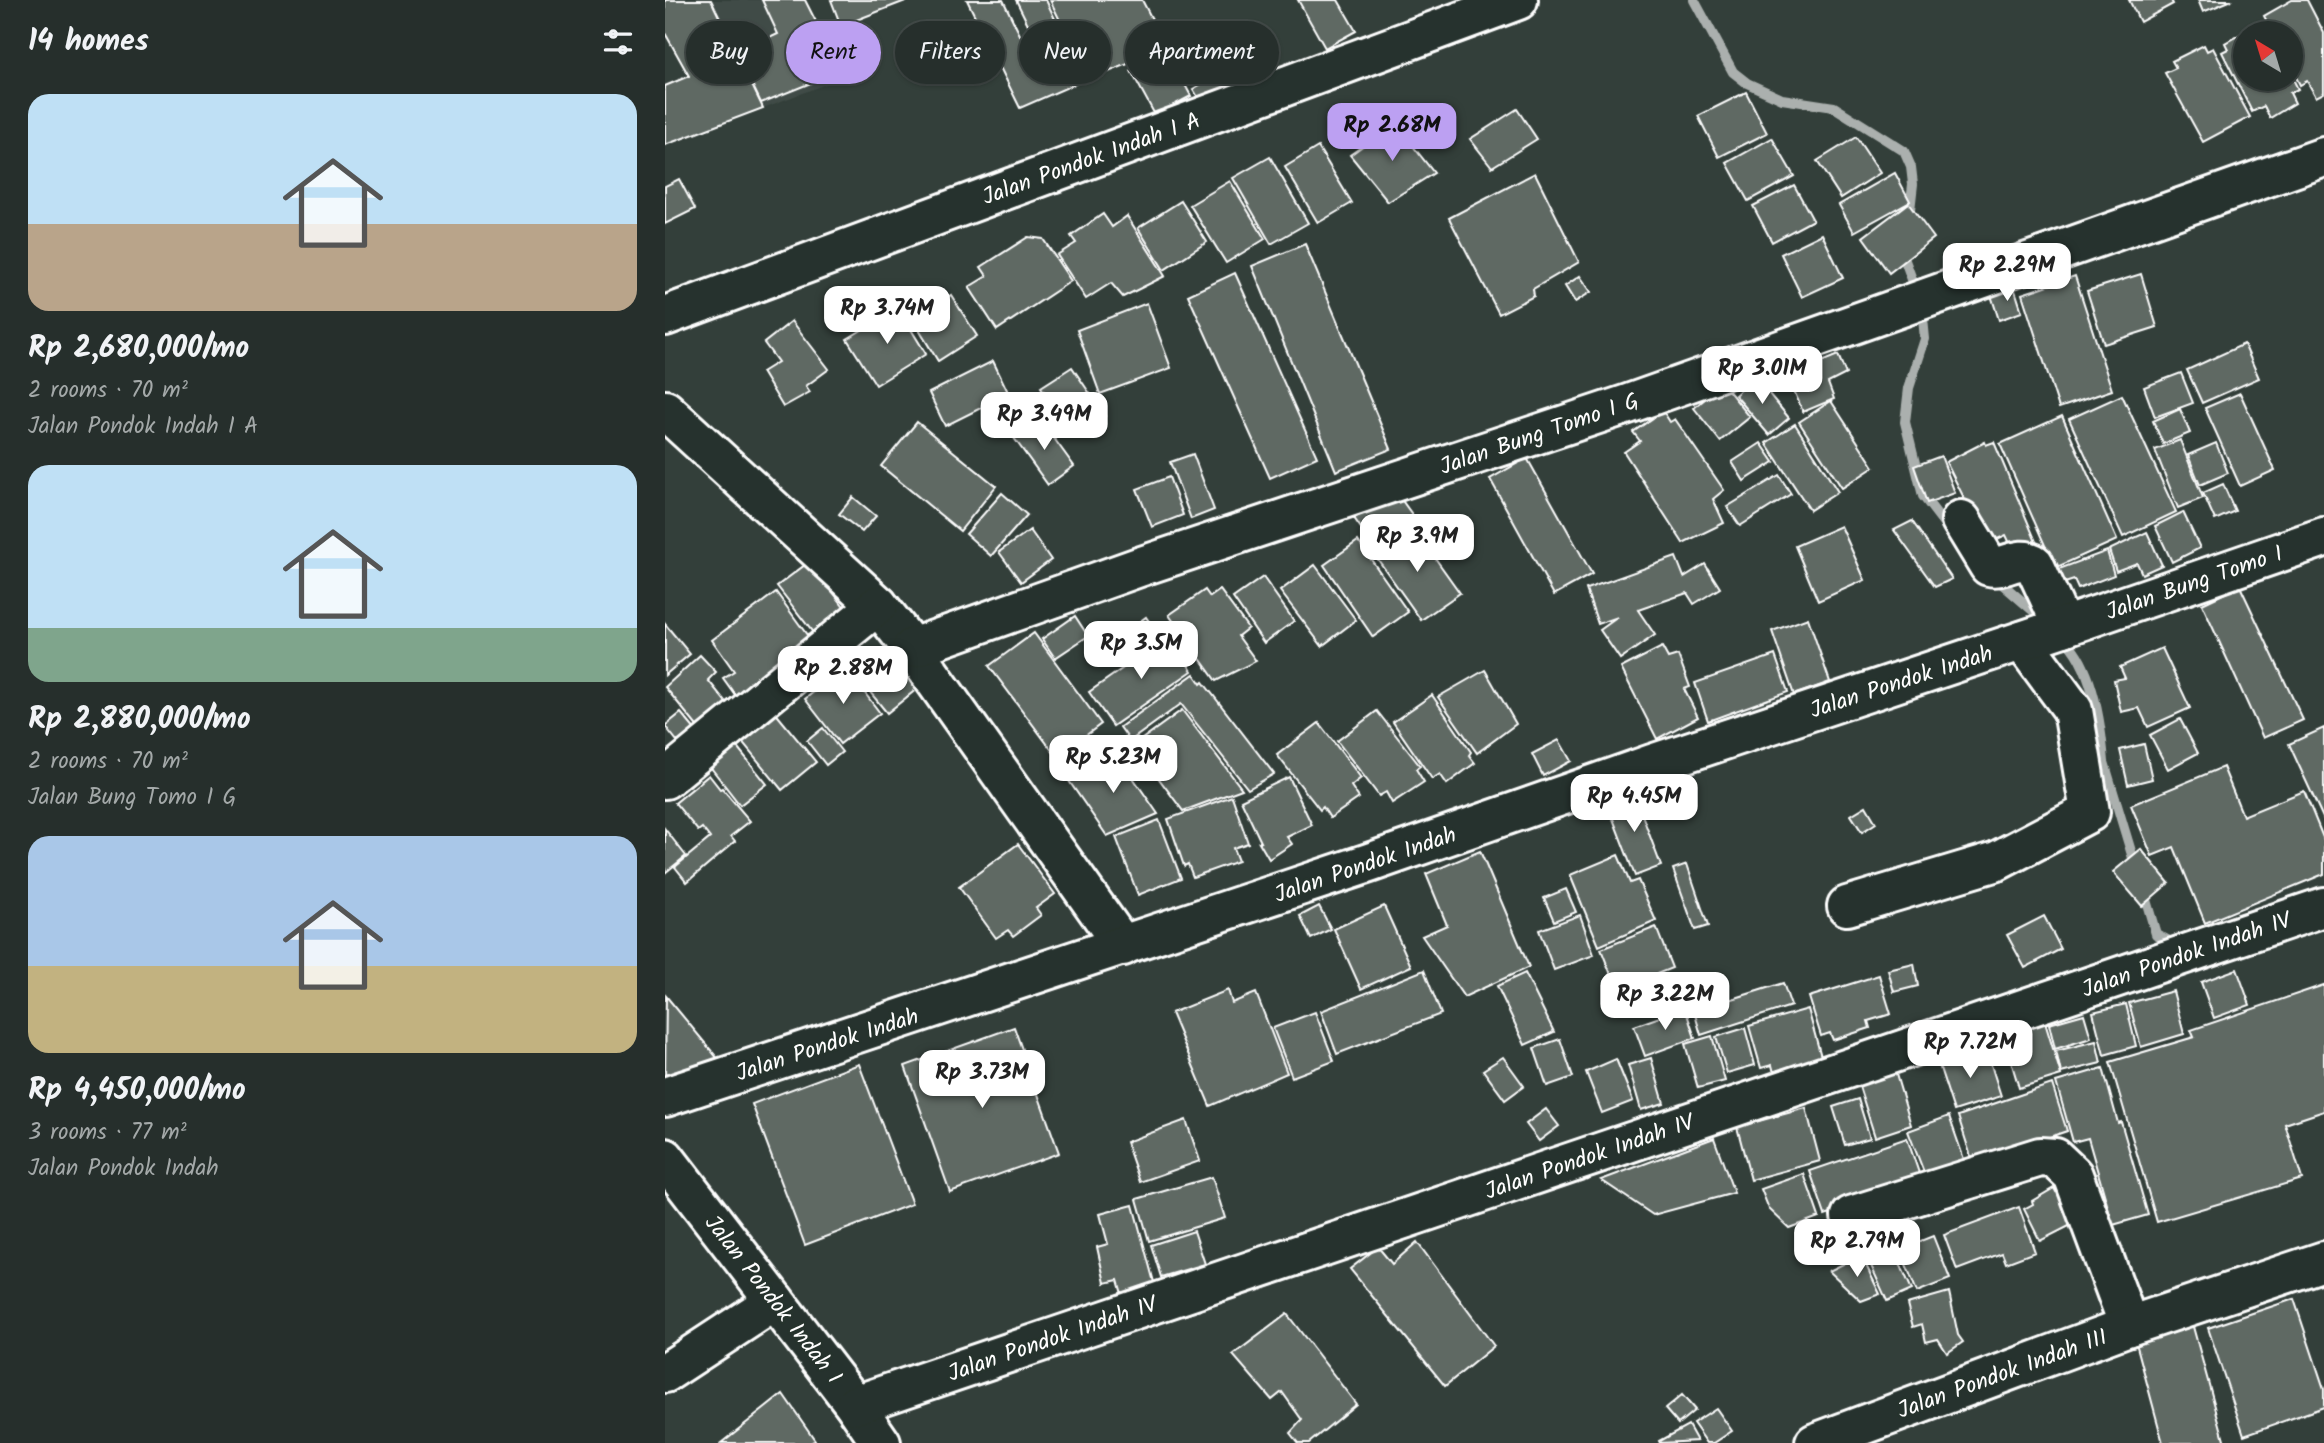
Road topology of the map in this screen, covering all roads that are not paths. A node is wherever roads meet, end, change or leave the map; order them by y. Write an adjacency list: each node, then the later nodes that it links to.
1 (1518, 0): 3 (street, Jalan Pondok Indah I A)
2 (2324, 158): 10 (street, Jalan Bung Tomo I G)
3 (665, 316)
4 (665, 410): 7 (street)
5 (1961, 520): 8 (street)
6 (2324, 537): 8 (street, Jalan Bung Tomo I)
7 (877, 605): 10 (street); 11 (street)
8 (2063, 627): 9 (street, Jalan Pondok Indah)
9 (2022, 641): 12 (street); 14 (street, Jalan Pondok Indah)
10 (912, 648): 14 (street)
11 (665, 779)
12 (1847, 906)
13 (2324, 907): 22 (street, Jalan Pondok Indah IV)
14 (1123, 946): 15 (street, Jalan Pondok Indah)
15 (665, 1097)
16 (665, 1157): 19 (street, Jalan Pondok Indah I)
17 (1851, 1216): 20 (street, Jalan Pondok Indah III)
18 (2324, 1261): 20 (street)
19 (775, 1301): 21 (street); 22 (street, Jalan Pondok Indah I)
20 (2129, 1326): 24 (street, Jalan Pondok Indah III)
21 (665, 1373)
22 (855, 1405): 23 (street, Jalan Pondok Indah I)
23 (881, 1443)
24 (1815, 1443)

